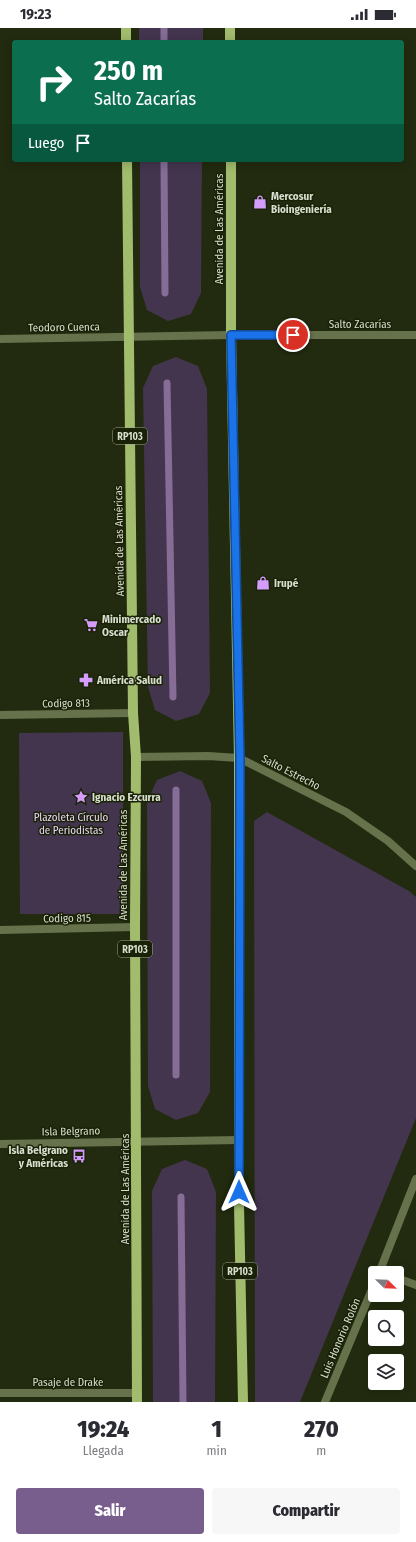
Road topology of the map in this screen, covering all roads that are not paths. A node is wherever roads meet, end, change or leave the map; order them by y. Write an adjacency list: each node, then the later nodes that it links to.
1 (126, 28): 3 (main road)
2 (230, 28): 4 (main road)
3 (126, 40)
4 (230, 40)
5 (127, 162): 9 (main road, Avenida de Las Américas / RP103)
6 (231, 162): 7 (main road, Avenida de Las Américas / RP103)
7 (231, 335): 8 (street, Salto Zacarías); 9 (street, Salto Zacarías); 14 (main road, Avenida de Las Américas / RP103)
8 (416, 335)
9 (129, 337): 10 (street, Teodoro Cuenca); 11 (main road, Avenida de Las Américas / RP103)
10 (0, 339)
11 (133, 713): 12 (street, Codigo 813); 13 (main road, Avenida de Las Américas / RP103)
12 (0, 715)
13 (136, 757): 14 (street, Salto Estrecho); 16 (main road, Avenida de Las Américas / RP103)
14 (240, 758): 15 (street, Salto Estrecho); 18 (main road, Avenida de Las Américas / RP103)
15 (416, 866)
16 (135, 927): 17 (street, Codigo 815); 19 (main road, Avenida de Las Américas / RP103)
17 (0, 930)
18 (239, 1140): 19 (street, Isla Belgrano); 28 (main road, Avenida de Las Américas / RP103)
19 (136, 1141): 20 (street, Isla Belgrano); 27 (main road, Avenida de Las Américas / RP103)
20 (0, 1144)
21 (416, 1179): 22 (street)
22 (383, 1266)
23 (404, 1281): 24 (street)
24 (416, 1285)
25 (368, 1299): 29 (street, Luis Honorio Rolón)
26 (0, 1393): 27 (street, Pasaje de Drake)
27 (137, 1398)
28 (243, 1402)
29 (325, 1402)

